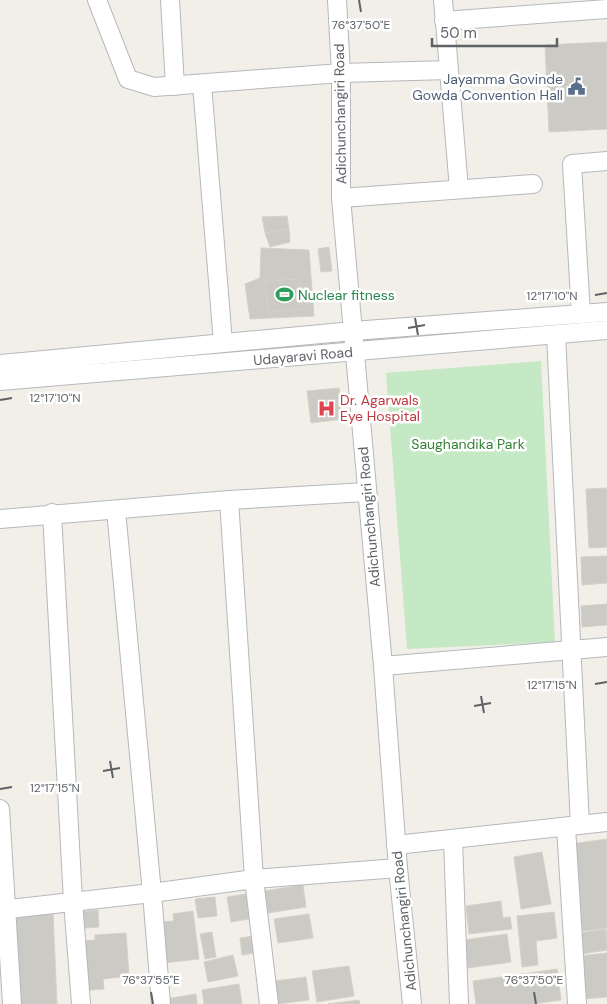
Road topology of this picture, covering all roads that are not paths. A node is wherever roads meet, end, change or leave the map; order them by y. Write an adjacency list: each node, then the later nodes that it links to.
1 (97, 0): 10 (street)
2 (170, 0): 10 (street)
3 (337, 0): 8 (street, Adichunchangiri Road)
4 (443, 0): 6 (street)
5 (607, 9): 6 (street)
6 (444, 21): 7 (street)
7 (449, 70): 8 (street); 13 (street)
8 (341, 73): 9 (street); 14 (street, Adichunchangiri Road)
9 (202, 84): 10 (street); 20 (street)
10 (175, 86)
11 (607, 161): 16 (street)
12 (533, 184): 13 (street)
13 (459, 189): 14 (street)
14 (341, 198): 18 (street, Adichunchangiri Road)
15 (607, 312): 16 (street, Udayaravi Road)
16 (581, 314): 18 (street, Udayaravi Road)
17 (607, 330): 19 (street, Udayaravi Road)
18 (353, 331): 20 (street, Udayaravi Road); 21 (street, Adichunchangiri Road)
19 (556, 335): 21 (street, Udayaravi Road); 30 (street)
20 (223, 343): 22 (street, Udayaravi Road)
21 (355, 351): 23 (street, Udayaravi Road); 24 (street, Adichunchangiri Road)
22 (0, 364)
23 (0, 381)
24 (366, 492): 25 (street); 31 (street, Adichunchangiri Road)
25 (229, 500): 26 (street); 38 (street)
26 (116, 510): 27 (street); 39 (street)
27 (52, 513): 28 (street); 40 (street)
28 (0, 519)
29 (607, 647): 30 (street)
30 (571, 649): 31 (street); 34 (street)
31 (383, 666): 36 (street, Adichunchangiri Road)
32 (0, 809): 41 (street)
33 (607, 822): 34 (street)
34 (573, 826): 35 (street); 48 (street)
35 (453, 840): 36 (street); 47 (street)
36 (396, 845): 37 (street, Adichunchangiri Road)
37 (398, 868): 38 (street); 46 (street, Adichunchangiri Road)
38 (254, 879): 39 (street); 45 (street)
39 (152, 893): 40 (street); 44 (street)
40 (73, 900): 41 (street); 43 (street)
41 (4, 909): 42 (street)
42 (12, 1004)
43 (81, 1004)
44 (160, 1004)
45 (269, 1004)
46 (412, 1004)
47 (459, 1004)
48 (577, 1004)

